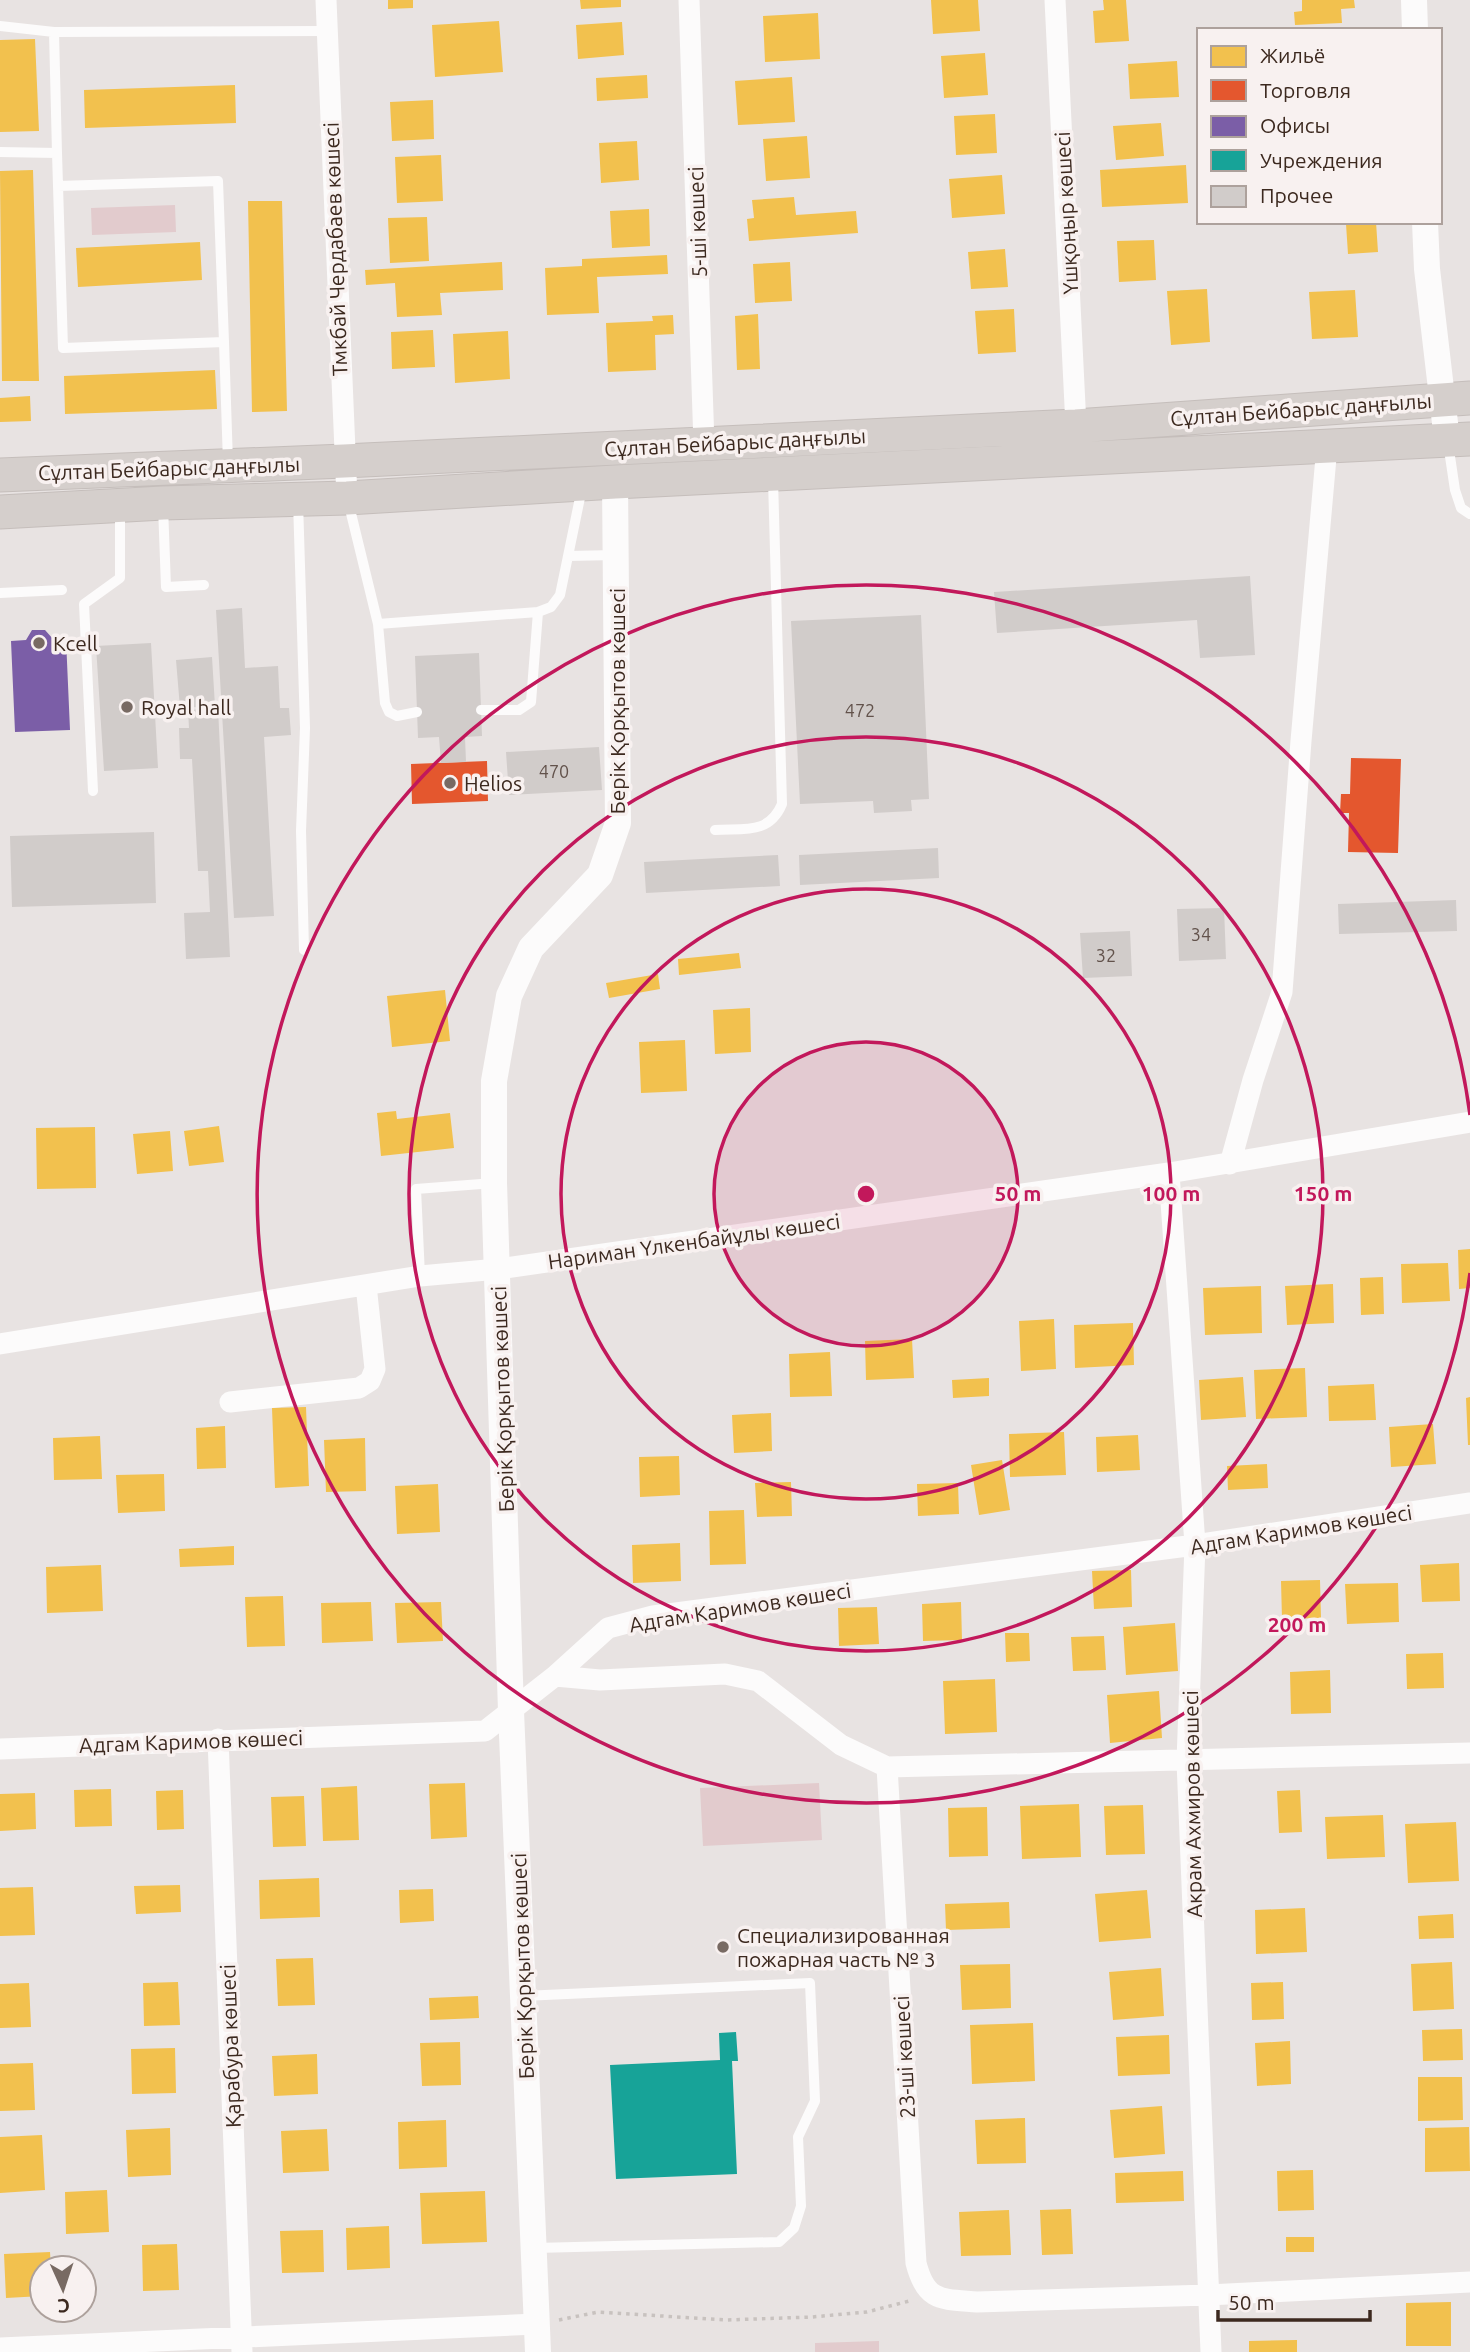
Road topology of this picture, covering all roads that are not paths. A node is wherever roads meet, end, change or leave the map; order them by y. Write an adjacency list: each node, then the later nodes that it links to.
1 (326, 0): 8 (street, Тмкбай Чердабаев көшесі)
2 (689, 0): 17 (street, 5-ші көшесі)
3 (1055, 0): 15 (street, Үшқоңыр көшесі)
4 (1414, 0): 6 (street)
5 (0, 26): 7 (lane)
6 (1415, 28)
7 (54, 32): 8 (lane); 10 (lane)
8 (326, 32): 19 (street, Тмкбай Чердабаев көшесі)
9 (0, 152): 10 (lane)
10 (57, 153): 11 (lane)
11 (58, 186): 13 (lane); 13 (lane)
12 (1425, 224): 14 (street)
13 (224, 342): 20 (lane)
14 (1456, 398): 15 (main road, Сұлтан Бейбарыс даңғылы); 16 (street)
15 (1076, 426): 17 (main road, Сұлтан Бейбарыс даңғылы)
16 (1459, 440): 18 (main road, Сұлтан Бейбарыс даңғылы); 29 (lane)
17 (704, 444): 19 (main road, Сұлтан Бейбарыс даңғылы)
18 (1327, 446): 22 (main road, Сұлтан Бейбарыс даңғылы); 43 (street)
19 (344, 461): 20 (main road, Сұлтан Бейбарыс даңғылы); 24 (street, Тмкбай Чердабаев көшесі)
20 (228, 466): 21 (main road, Сұлтан Бейбарыс даңғылы)
21 (0, 475)
22 (773, 476): 23 (main road, Сұлтан Бейбарыс даңғылы); 40 (lane)
23 (599, 483): 24 (main road, Сұлтан Бейбарыс даңғылы); 30 (street, Берік Қорқытов көшесі); 31 (lane)
24 (347, 498): 25 (main road, Сұлтан Бейбарыс даңғылы); 36 (lane)
25 (298, 499): 26 (main road, Сұлтан Бейбарыс даңғылы); 41 (lane)
26 (163, 503): 27 (main road, Сұлтан Бейбарыс даңғылы); 32 (lane)
27 (120, 506): 28 (main road, Сұлтан Бейбарыс даңғылы); 39 (lane)
28 (0, 512)
29 (1470, 514)
30 (616, 555): 31 (lane); 45 (street, Берік Қорқытов көшесі)
31 (568, 556): 35 (lane)
32 (204, 585)
33 (62, 590): 34 (lane)
34 (0, 593)
35 (538, 612): 36 (lane); 37 (lane)
36 (379, 624): 38 (lane)
37 (481, 710)
38 (417, 712)
39 (93, 791)
40 (715, 830)
41 (304, 950)
42 (1470, 1122): 43 (street, Нариман Үлкенбайұлы көшесі)
43 (1230, 1164): 44 (street, Нариман Үлкенбайұлы көшесі)
44 (1169, 1173): 46 (street, Нариман Үлкенбайұлы көшесі); 52 (street, Акрам Ахмиров көшесі)
45 (494, 1183): 46 (street, Берік Қорқытов көшесі); 47 (lane)
46 (498, 1269): 47 (street, Нариман Үлкенбайұлы көшесі); 54 (street, Берік Қорқытов көшесі)
47 (420, 1276): 48 (street, Нариман Үлкенбайұлы көшесі)
48 (366, 1285): 49 (street, Нариман Үлкенбайұлы көшесі); 50 (street)
49 (0, 1345)
50 (230, 1402)
51 (1470, 1503): 52 (street, Адгам Каримов көшесі)
52 (1195, 1545): 53 (street, Адгам Каримов көшесі); 58 (street, Акрам Ахмиров көшесі)
53 (555, 1676): 54 (street, Адгам Каримов көшесі); 59 (street)
54 (511, 1710): 55 (street, Адгам Каримов көшесі); 60 (street, Берік Қорқытов көшесі)
55 (218, 1740): 56 (street, Адгам Каримов көшесі); 65 (street, Қарабура көшесі)
56 (0, 1749)
57 (1470, 1753): 58 (street)
58 (1187, 1761): 59 (street); 63 (street, Акрам Ахмиров көшесі)
59 (887, 1767): 63 (street, 23-шi көшесi)
60 (523, 1996): 61 (street, Берік Қорқытов көшесі); 61 (lane)
61 (533, 2248): 64 (street, Берік Қорқытов көшесі)
62 (1470, 2282): 63 (street)
63 (1208, 2295): 68 (street, Акрам Ахмиров көшесі)
64 (536, 2325): 65 (street); 67 (street, Берік Қорқытов көшесі)
65 (242, 2345): 66 (street)
66 (0, 2348)
67 (538, 2352)
68 (1211, 2352)

